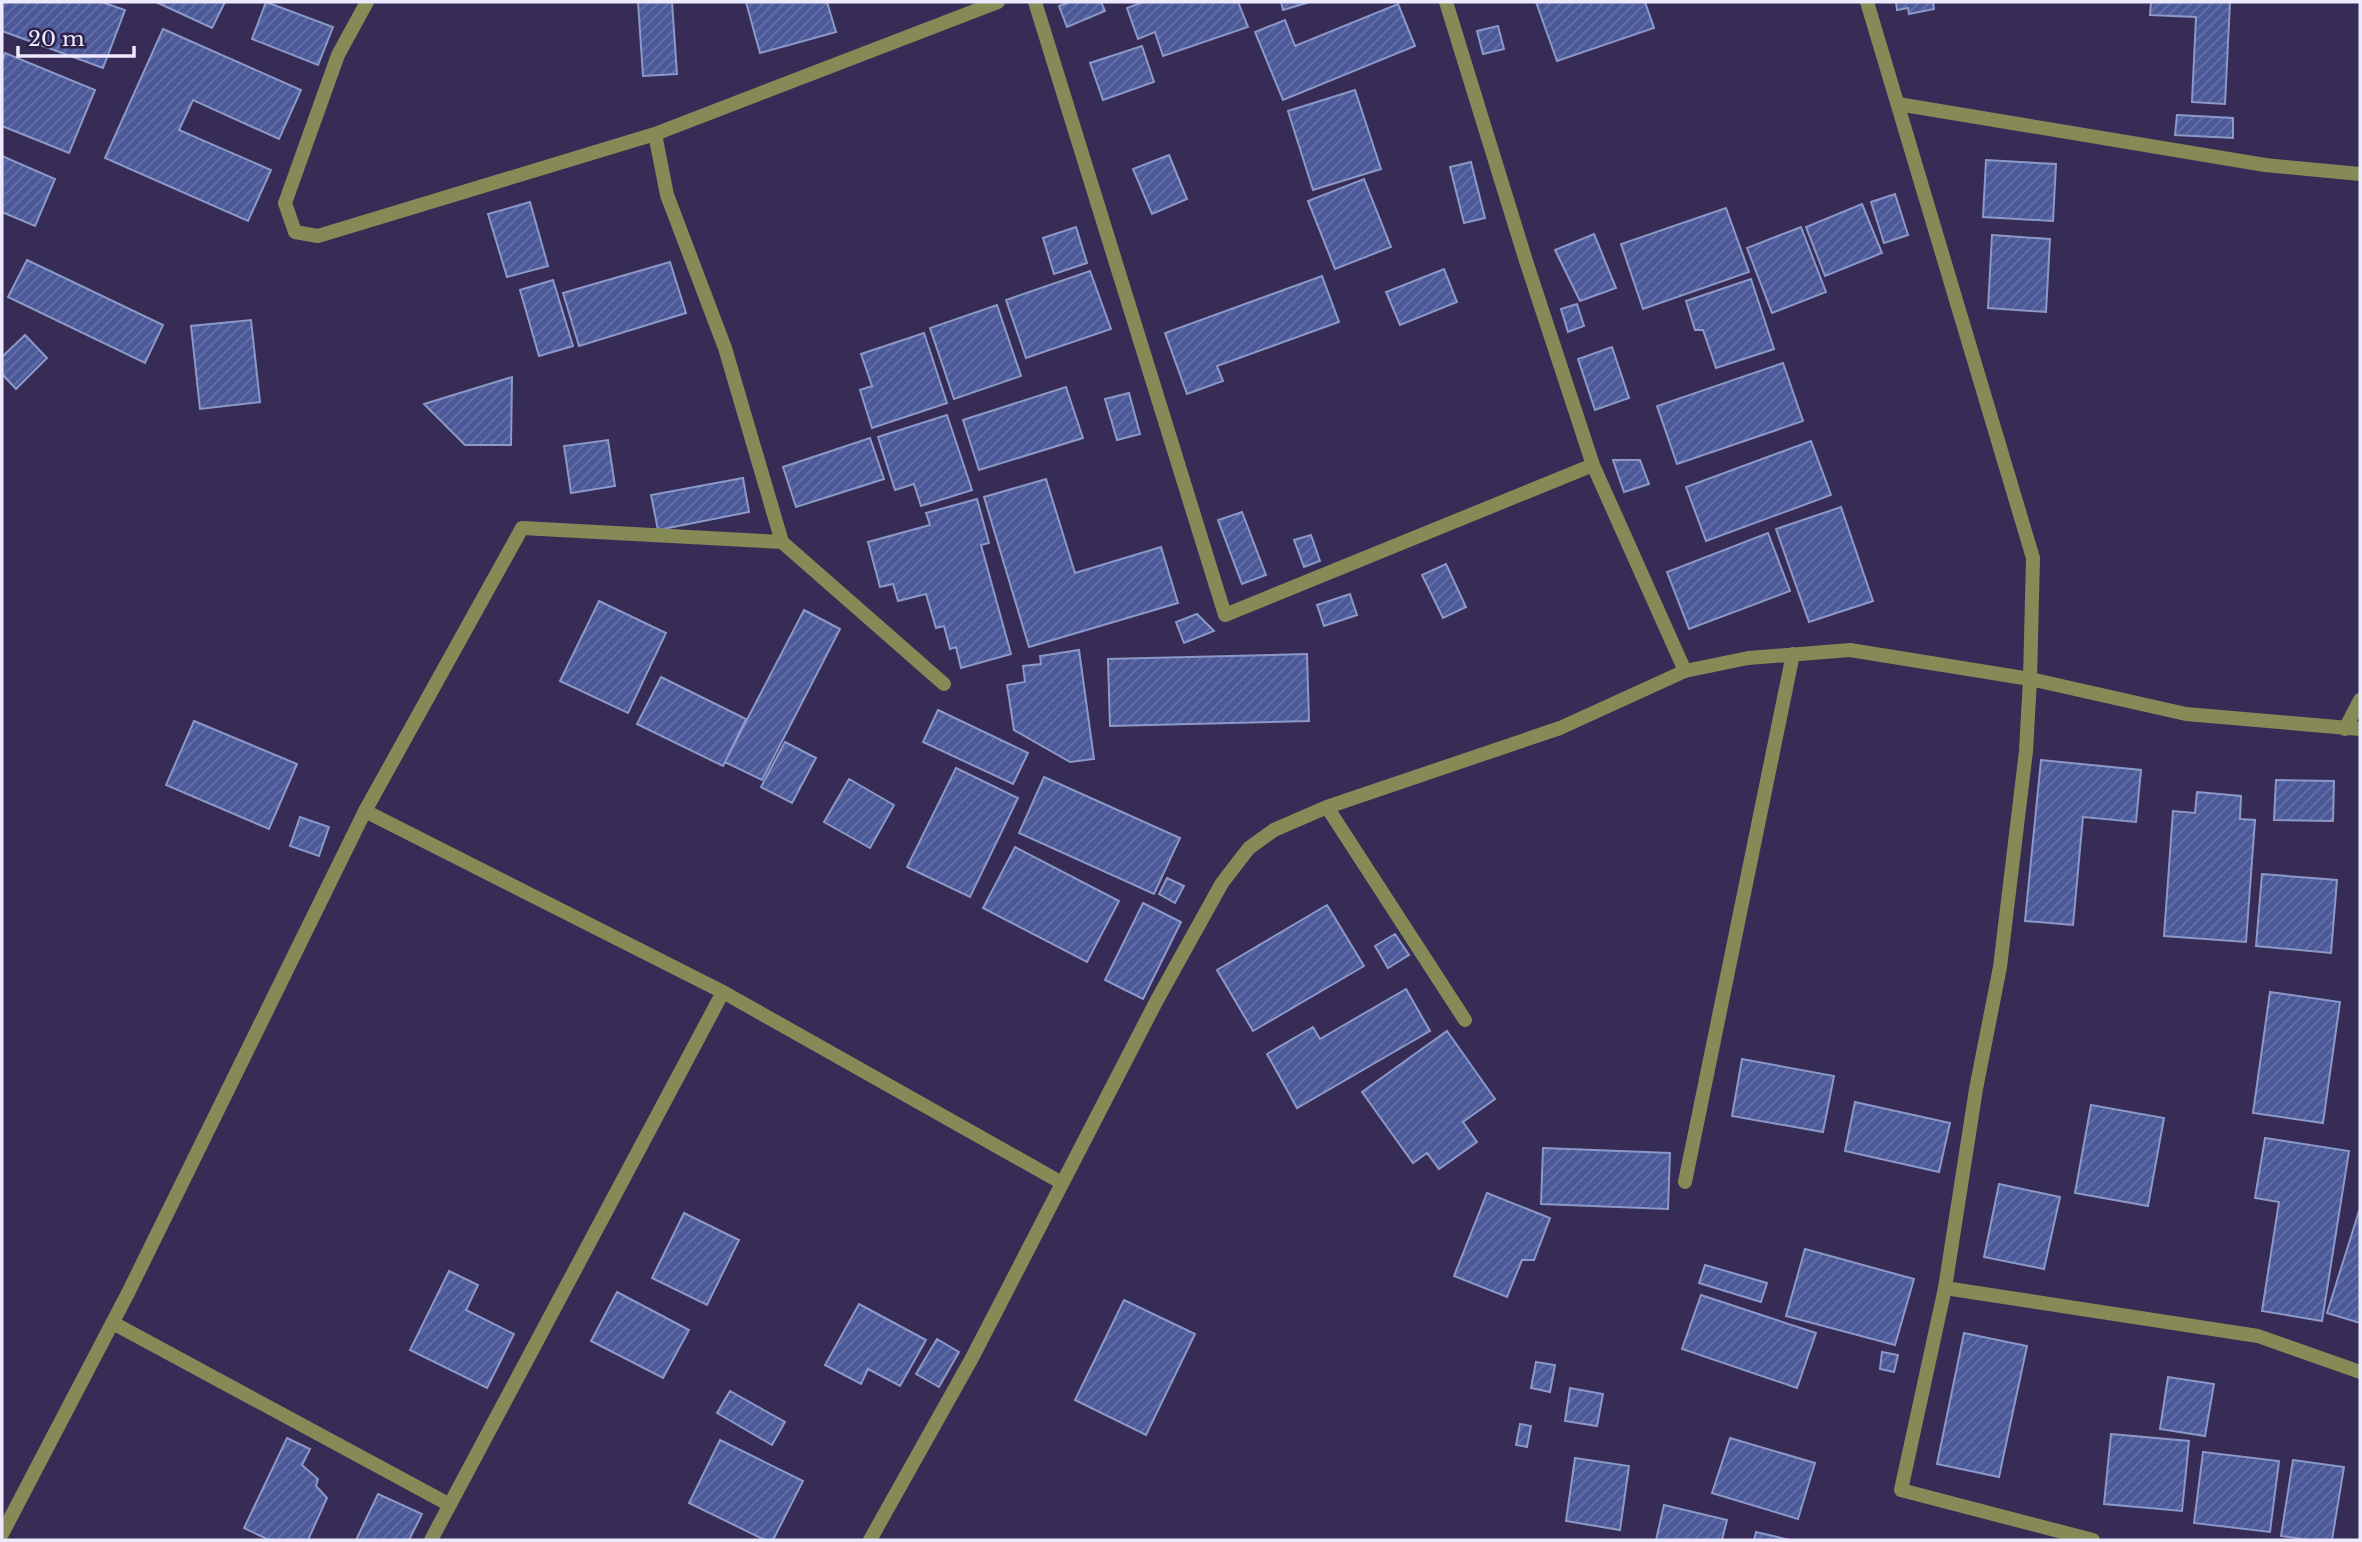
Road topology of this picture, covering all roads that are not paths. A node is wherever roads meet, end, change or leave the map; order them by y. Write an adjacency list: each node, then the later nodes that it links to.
1 (367, 2): 7 (street)
2 (998, 2): 7 (street)
3 (1035, 2): 9 (street)
4 (1446, 2): 9 (street)
5 (1867, 2): 6 (street)
6 (1898, 104): 8 (street); 13 (street)
7 (655, 134): 10 (street)
8 (2360, 174)
9 (1593, 465): 12 (street)
10 (782, 542): 14 (street); 18 (street)
11 (1793, 654): 12 (street); 13 (street); 21 (street)
12 (1685, 671): 17 (street)
13 (2030, 679): 16 (street); 23 (street)
14 (944, 684)
15 (2360, 699): 16 (street)
16 (2353, 729)
17 (1327, 807): 20 (street); 22 (street)
18 (365, 811): 19 (street); 24 (street)
19 (723, 992): 22 (street); 26 (street)
20 (1465, 1020)
21 (1685, 1182)
22 (1062, 1183): 29 (street)
23 (1945, 1288): 25 (street); 30 (street)
24 (113, 1323): 26 (street); 27 (street)
25 (2360, 1372)
26 (450, 1505): 28 (street)
27 (2, 1534)
28 (431, 1540)
29 (870, 1540)
30 (2093, 1540)

